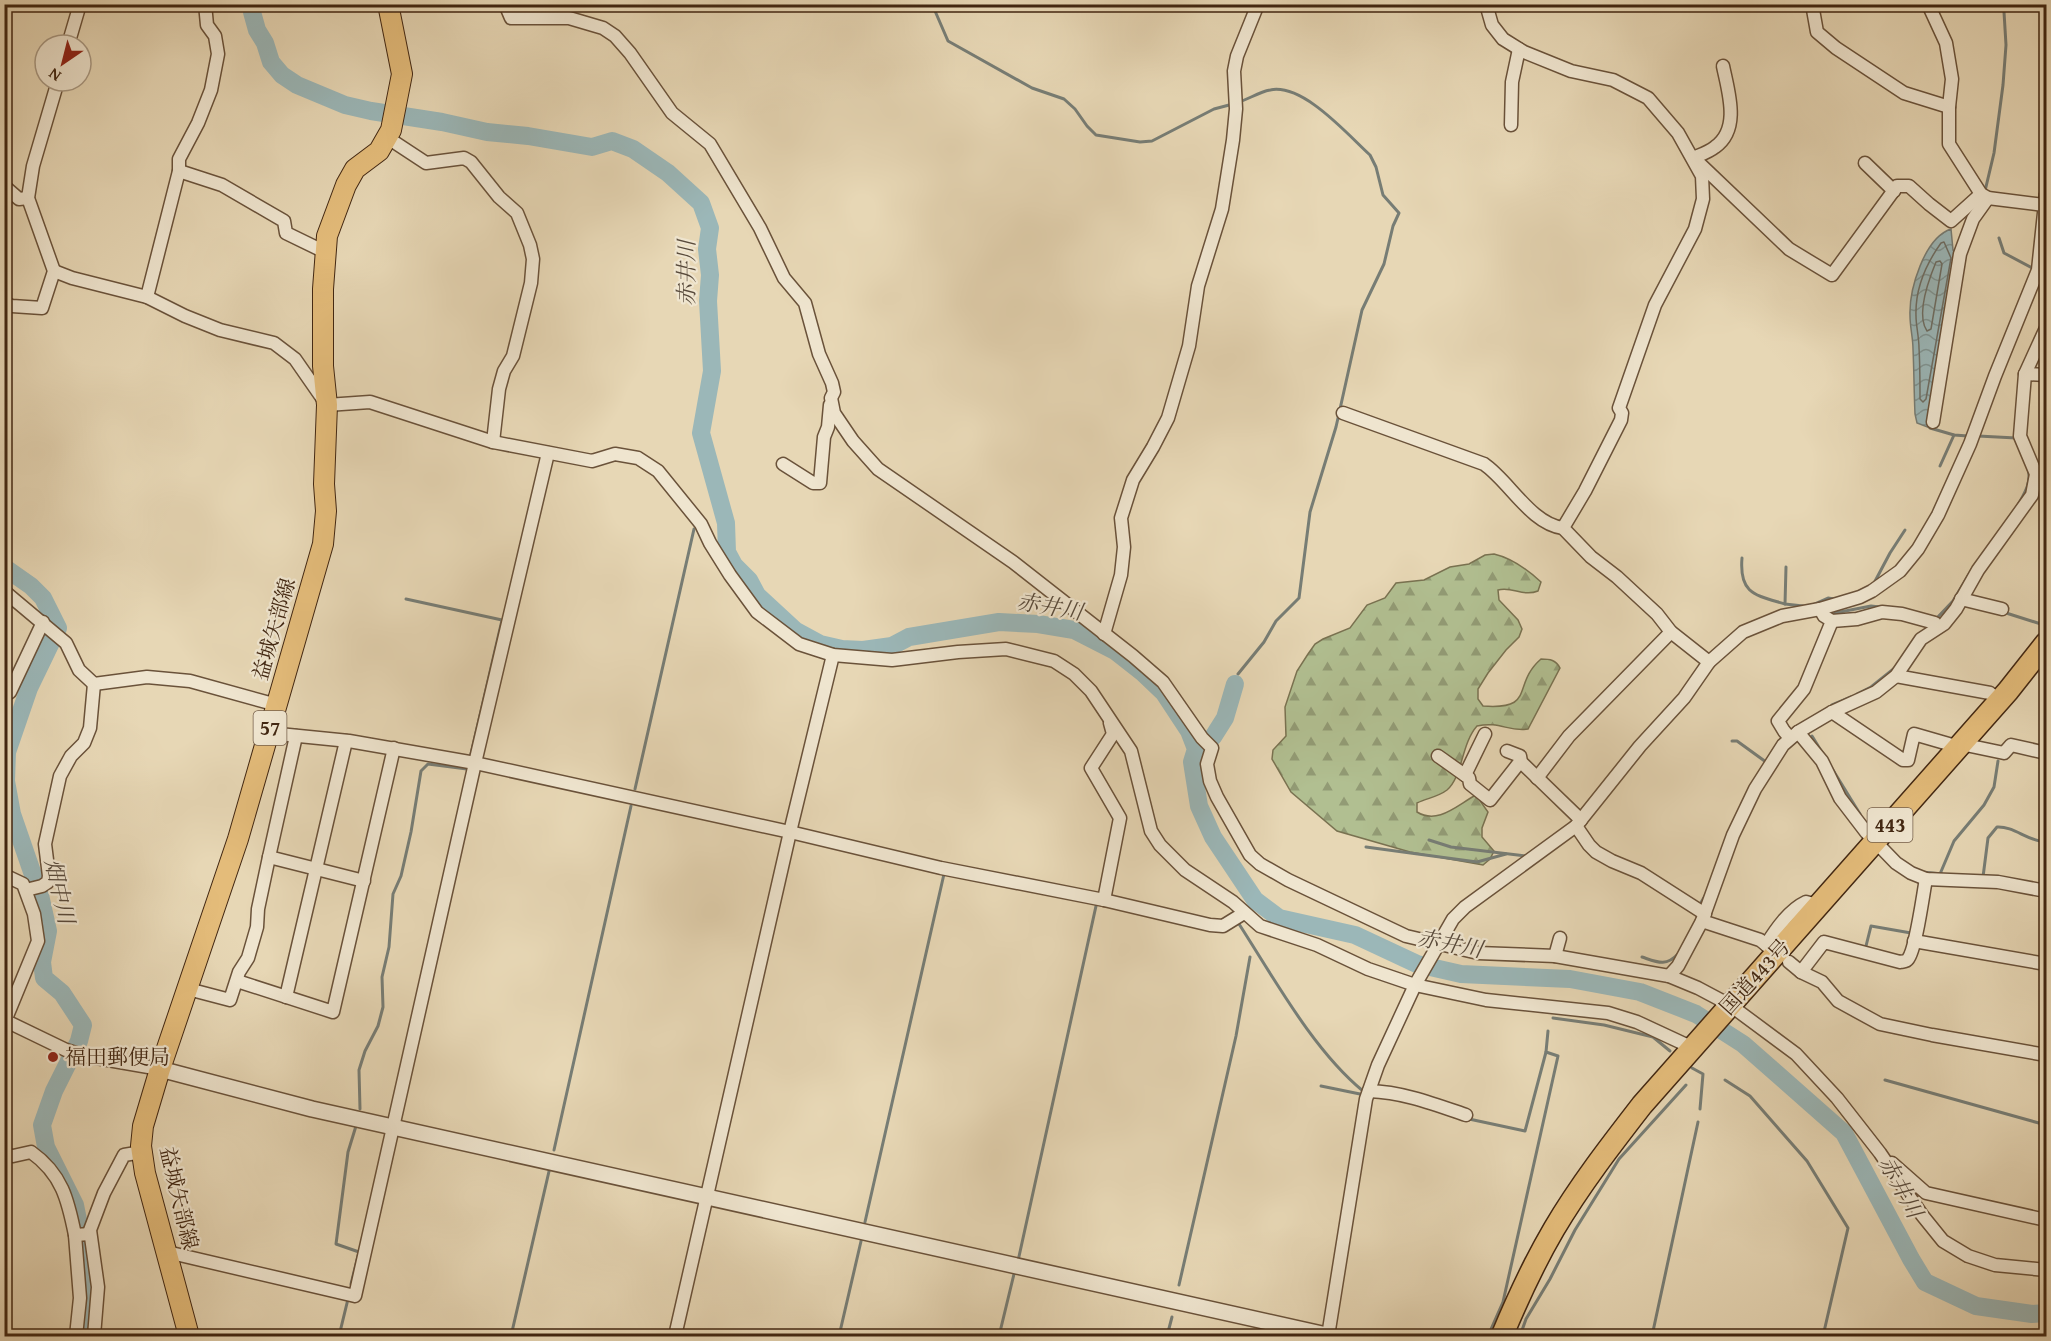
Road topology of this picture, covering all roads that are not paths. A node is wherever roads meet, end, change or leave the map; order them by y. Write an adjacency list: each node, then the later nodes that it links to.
1 (80, 4): 9 (street)
2 (205, 4): 18 (street)
3 (388, 4): 15 (main road)
4 (505, 4): 32 (street)
5 (1258, 4): 48 (street)
6 (1486, 4): 10 (street)
7 (1812, 4): 13 (street)
8 (1928, 4): 13 (street)
9 (72, 33)
10 (1519, 49): 14 (street); 16 (street)
11 (1723, 66): 16 (street)
12 (54, 93): 22 (street)
13 (1949, 107): 21 (street)
14 (1511, 125)
15 (390, 131): 24 (main road, 益城矢部線 / 57); 36 (street)
16 (1693, 158): 20 (street); 39 (street)
17 (1864, 163): 20 (street)
18 (179, 171): 24 (street); 27 (street)
19 (4, 186): 22 (street)
20 (1894, 191): 21 (street)
21 (1984, 196): 23 (street); 35 (street)
22 (28, 198): 26 (street)
23 (2045, 200): 25 (street)
24 (325, 252): 33 (main road, 益城矢部線 / 57)
25 (2043, 259): 42 (street)
26 (54, 271): 27 (street); 28 (street)
27 (147, 297): 33 (street)
28 (4, 303)
29 (2046, 328): 30 (street)
30 (2025, 374): 31 (street); 41 (street)
31 (2046, 375)
32 (831, 398): 38 (street); 48 (street)
33 (327, 405): 36 (street); 56 (main road, 益城矢部線 / 57)
34 (1343, 413): 39 (street)
35 (1933, 422)
36 (493, 442): 37 (street)
37 (548, 453): 50 (street); 70 (street)
38 (783, 464)
39 (1563, 528): 47 (street)
40 (4, 591): 45 (street)
41 (1961, 599): 43 (street); 46 (street)
42 (1820, 609): 44 (street); 51 (street)
43 (2002, 609)
44 (1832, 621): 46 (street); 61 (street)
45 (44, 624): 53 (street); 54 (street)
46 (1936, 628): 52 (street)
47 (1671, 632): 51 (street); 72 (street)
48 (1104, 634): 89 (street)
49 (2046, 643): 55 (highway, 国道443号 / 443)
50 (833, 655): 58 (street); 74 (street)
51 (1709, 662): 73 (street)
52 (1896, 676): 55 (street); 57 (street)
53 (94, 684): 56 (street); 81 (street)
54 (4, 696)
55 (1999, 700): 64 (highway, 国道443号 / 443)
56 (277, 705): 59 (main road, 益城矢部線 / 57)
57 (1832, 712): 61 (street); 64 (street)
58 (1108, 715): 83 (street); 85 (street)
59 (269, 733): 62 (street); 97 (main road, 益城矢部線 / 57)
60 (1485, 734): 71 (street)
61 (1794, 735): 75 (street); 86 (street)
62 (296, 736): 63 (street); 76 (street)
63 (346, 741): 65 (street); 77 (street)
64 (1960, 745): 67 (street); 75 (highway, 国道443号 / 443)
65 (394, 748): 70 (street); 80 (street)
66 (1507, 751): 69 (street)
67 (2046, 753)
68 (1438, 756): 71 (street)
69 (1521, 762): 71 (street); 72 (street)
70 (475, 763): 74 (street); 106 (street)
71 (1465, 775)
72 (1537, 778): 73 (street)
73 (1578, 823): 86 (street); 89 (street)
74 (790, 832): 83 (street); 110 (street)
75 (1875, 842): 79 (street); 84 (highway, 国道443号 / 443)
76 (268, 857): 77 (street); 95 (street)
77 (316, 869): 80 (street); 98 (street)
78 (4, 875): 81 (street)
79 (1926, 879): 82 (street); 88 (street)
80 (364, 881): 98 (street)
81 (33, 889): 100 (street)
82 (2046, 891)
83 (1104, 900): 85 (street)
84 (1817, 905): 86 (street); 99 (highway, 国道443号 / 443)
85 (1244, 913): 96 (street)
86 (1703, 918): 94 (street)
87 (1560, 938): 90 (street)
88 (1914, 941): 92 (street); 93 (street)
89 (1436, 947): 90 (street); 96 (street)
90 (1555, 956): 94 (street)
91 (1789, 962): 93 (street)
92 (2046, 964)
93 (1801, 972): 102 (street)
94 (1669, 976): 99 (street)
95 (237, 981): 97 (street); 98 (street)
96 (1417, 982): 101 (street); 104 (street)
97 (188, 989): 103 (main road, 益城矢部線 / 57)
98 (286, 997)
99 (1730, 1005): 101 (highway, 国道443号 / 443); 108 (street)
100 (5, 1020): 103 (street)
101 (1693, 1048): 120 (highway, 国道443号 / 443)
102 (2046, 1055)
103 (160, 1069): 106 (street); 107 (main road, 益城矢部線 / 57)
104 (1369, 1092): 105 (street); 119 (street)
105 (1466, 1115)
106 (392, 1126): 110 (street); 113 (street)
107 (142, 1152): 112 (street); 113 (main road, 益城矢部線 / 57)
108 (1880, 1153): 111 (street); 114 (street)
109 (4, 1154): 112 (street)
110 (706, 1198): 118 (street); 119 (street)
111 (2046, 1220)
112 (83, 1234): 115 (street); 116 (street)
113 (167, 1252): 117 (main road, 益城矢部線 / 57)
114 (2046, 1270)
115 (76, 1336)
116 (94, 1336)
117 (189, 1336)
118 (675, 1336)
119 (1329, 1336)
120 (1502, 1336)

